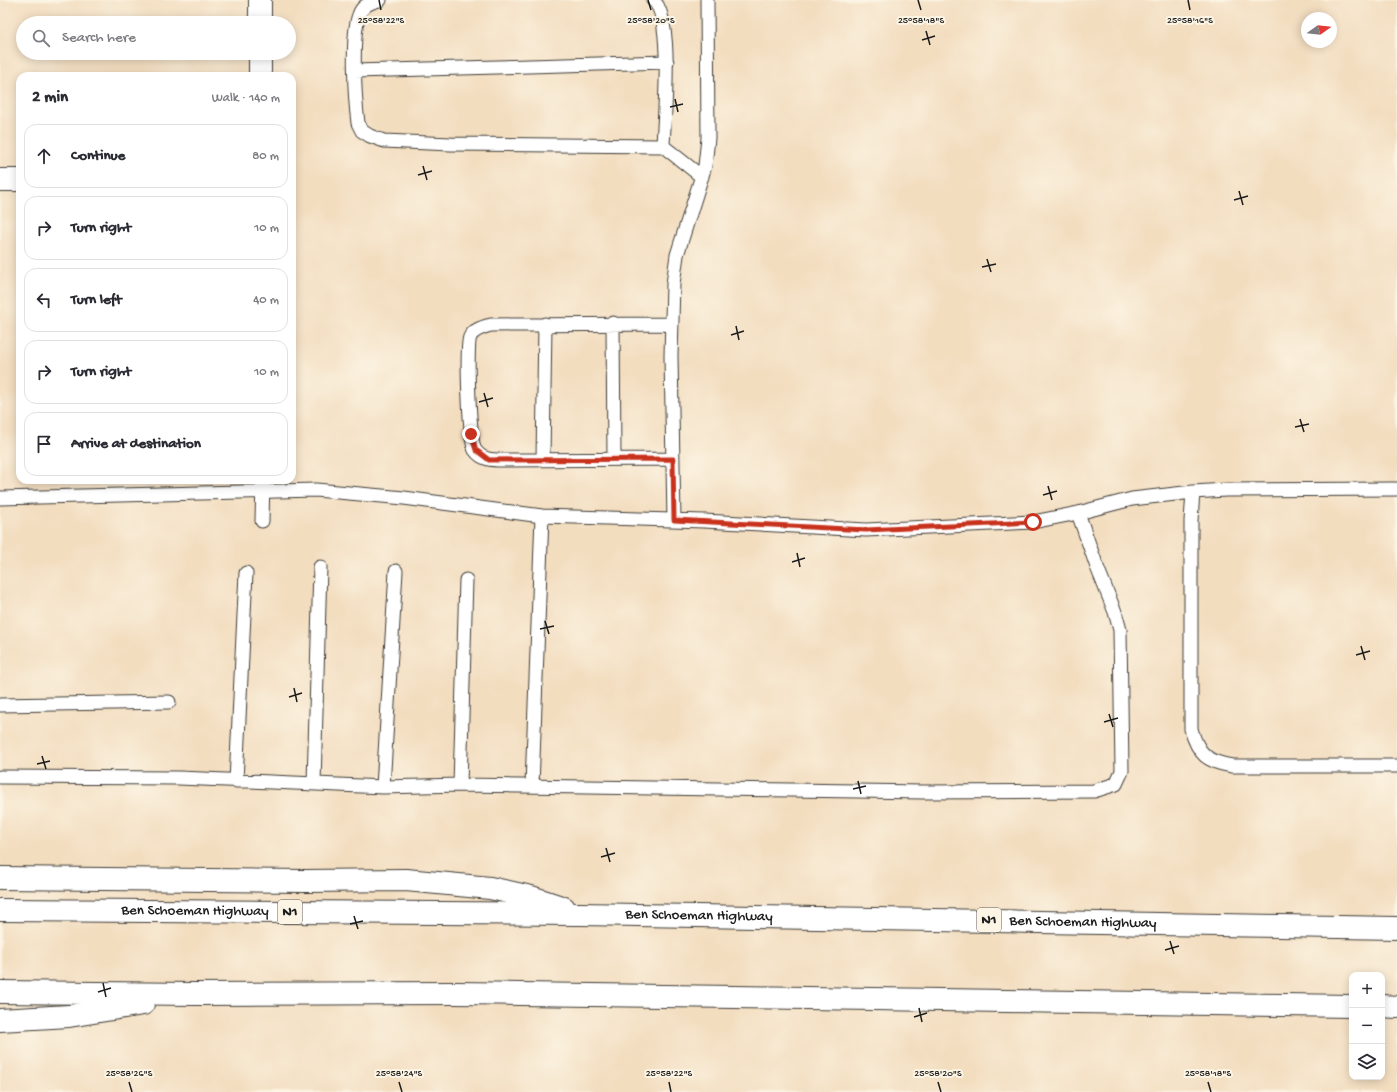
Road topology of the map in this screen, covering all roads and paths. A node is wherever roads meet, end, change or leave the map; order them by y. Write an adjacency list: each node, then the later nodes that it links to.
1 (260, 0): 5 (main road)
2 (380, 0): 8 (lane)
3 (653, 0): 7 (lane)
4 (707, 0): 11 (lane)
5 (260, 16)
6 (260, 60): 9 (main road)
7 (667, 62): 8 (lane); 10 (lane)
8 (355, 71): 10 (lane)
9 (260, 72)
10 (663, 146): 11 (lane)
11 (702, 177): 16 (lane)
12 (0, 180): 13 (main road)
13 (16, 180)
14 (613, 323): 15 (lane); 16 (lane); 17 (lane)
15 (545, 324): 19 (lane); 19 (lane)
16 (672, 324): 18 (lane)
17 (614, 459): 18 (lane); 19 (lane)
18 (673, 459): 26 (lane)
19 (543, 460)
20 (263, 485): 23 (lane); 25 (lane); 27 (lane)
21 (1397, 489): 22 (lane)
22 (1193, 492): 24 (lane); 34 (lane)
23 (0, 498)
24 (1078, 513): 26 (lane); 39 (lane)
25 (542, 516): 26 (lane); 39 (lane)
26 (674, 520)
27 (262, 521)
28 (320, 567): 37 (lane)
29 (396, 571): 40 (lane)
30 (246, 573): 36 (lane)
31 (466, 580): 38 (lane)
32 (169, 702): 33 (lane)
33 (0, 705)
34 (1397, 766)
35 (0, 777): 36 (lane)
36 (236, 781): 37 (lane)
37 (314, 784): 40 (lane)
38 (460, 785): 39 (lane); 40 (lane)
39 (532, 786)
40 (383, 787)
41 (0, 878): 43 (main road)
42 (0, 910): 43 (main road, Ben Schoeman Highway / N1)
43 (580, 914): 44 (main road, Ben Schoeman Highway / N1)
44 (1397, 928)
45 (0, 992): 46 (main road)
46 (194, 994): 47 (main road); 50 (main road)
47 (1349, 1006)
48 (1385, 1006): 49 (main road)
49 (1397, 1007)
50 (0, 1020)

